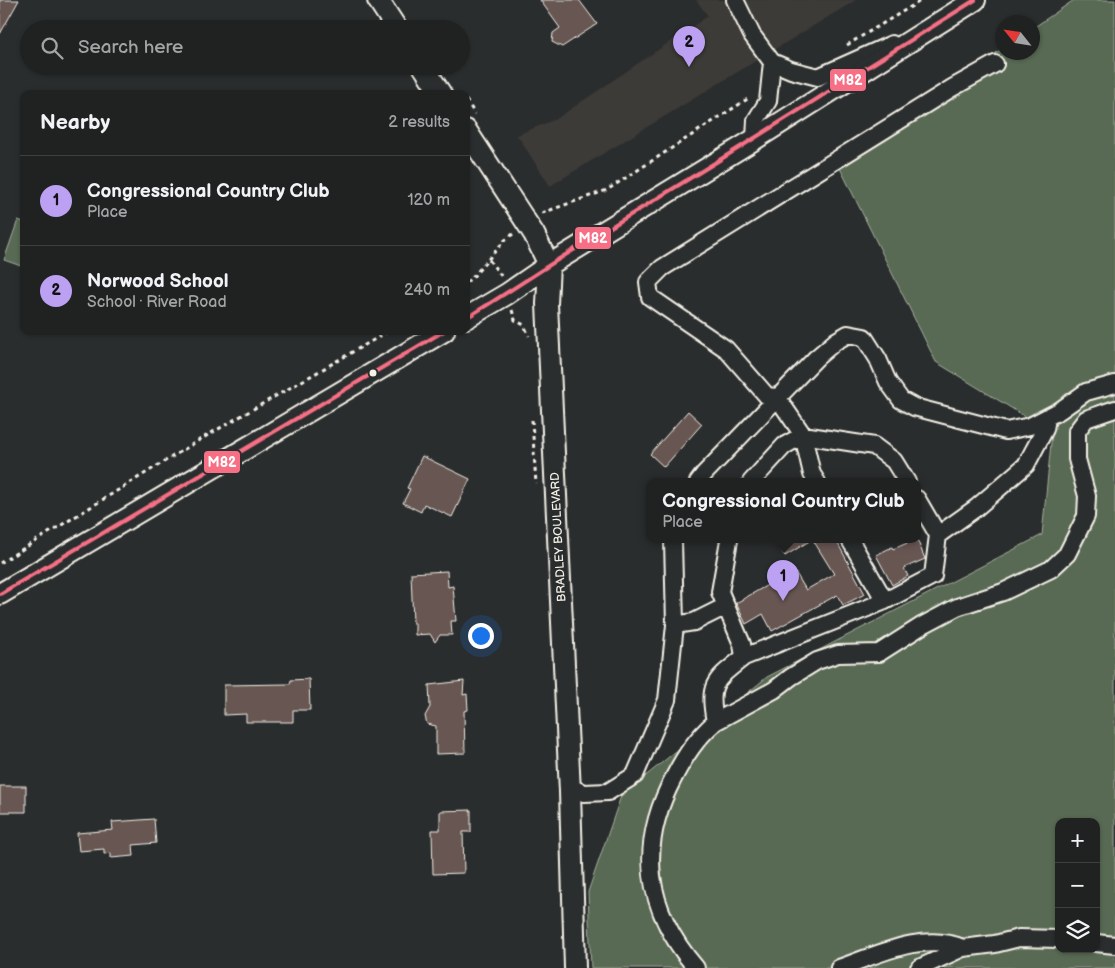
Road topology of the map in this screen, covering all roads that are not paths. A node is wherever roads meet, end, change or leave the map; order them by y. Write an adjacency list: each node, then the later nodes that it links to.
1 (378, 0): 4 (main road)
2 (735, 0): 6 (lane)
3 (976, 0): 5 (main road)
4 (391, 20)
5 (934, 25): 6 (lane); 11 (main road)
6 (772, 62): 11 (lane)
7 (995, 64): 16 (lane)
8 (429, 75): 9 (main road)
9 (439, 90)
10 (470, 136): 12 (main road)
11 (755, 139): 12 (main road)
12 (549, 265): 13 (main road); 35 (main road, BRADLEY BOULEVARD)
13 (470, 316)
14 (437, 335): 29 (main road)
15 (1115, 384): 18 (lane)
16 (778, 397): 18 (lane); 19 (lane); 20 (lane)
17 (1115, 410): 34 (lane)
18 (1047, 418): 25 (lane)
19 (803, 435): 21 (lane); 22 (lane); 23 (lane)
20 (701, 478)
21 (755, 478)
22 (814, 478)
23 (905, 478)
24 (921, 506): 25 (lane)
25 (938, 536): 30 (lane)
26 (673, 543): 32 (lane)
27 (728, 543): 31 (lane)
28 (852, 543): 30 (lane)
29 (0, 594)
30 (884, 601): 33 (lane)
31 (726, 606): 32 (lane); 33 (lane)
32 (675, 625): 35 (lane)
33 (744, 657): 34 (lane)
34 (715, 722): 41 (lane)
35 (570, 787): 40 (main road, BRADLEY BOULEVARD)
36 (1055, 939): 39 (lane)
37 (1100, 943): 38 (lane)
38 (1115, 945)
39 (963, 948): 42 (lane); 43 (lane)
40 (575, 968)
41 (696, 968)
42 (839, 968)
43 (919, 968)

